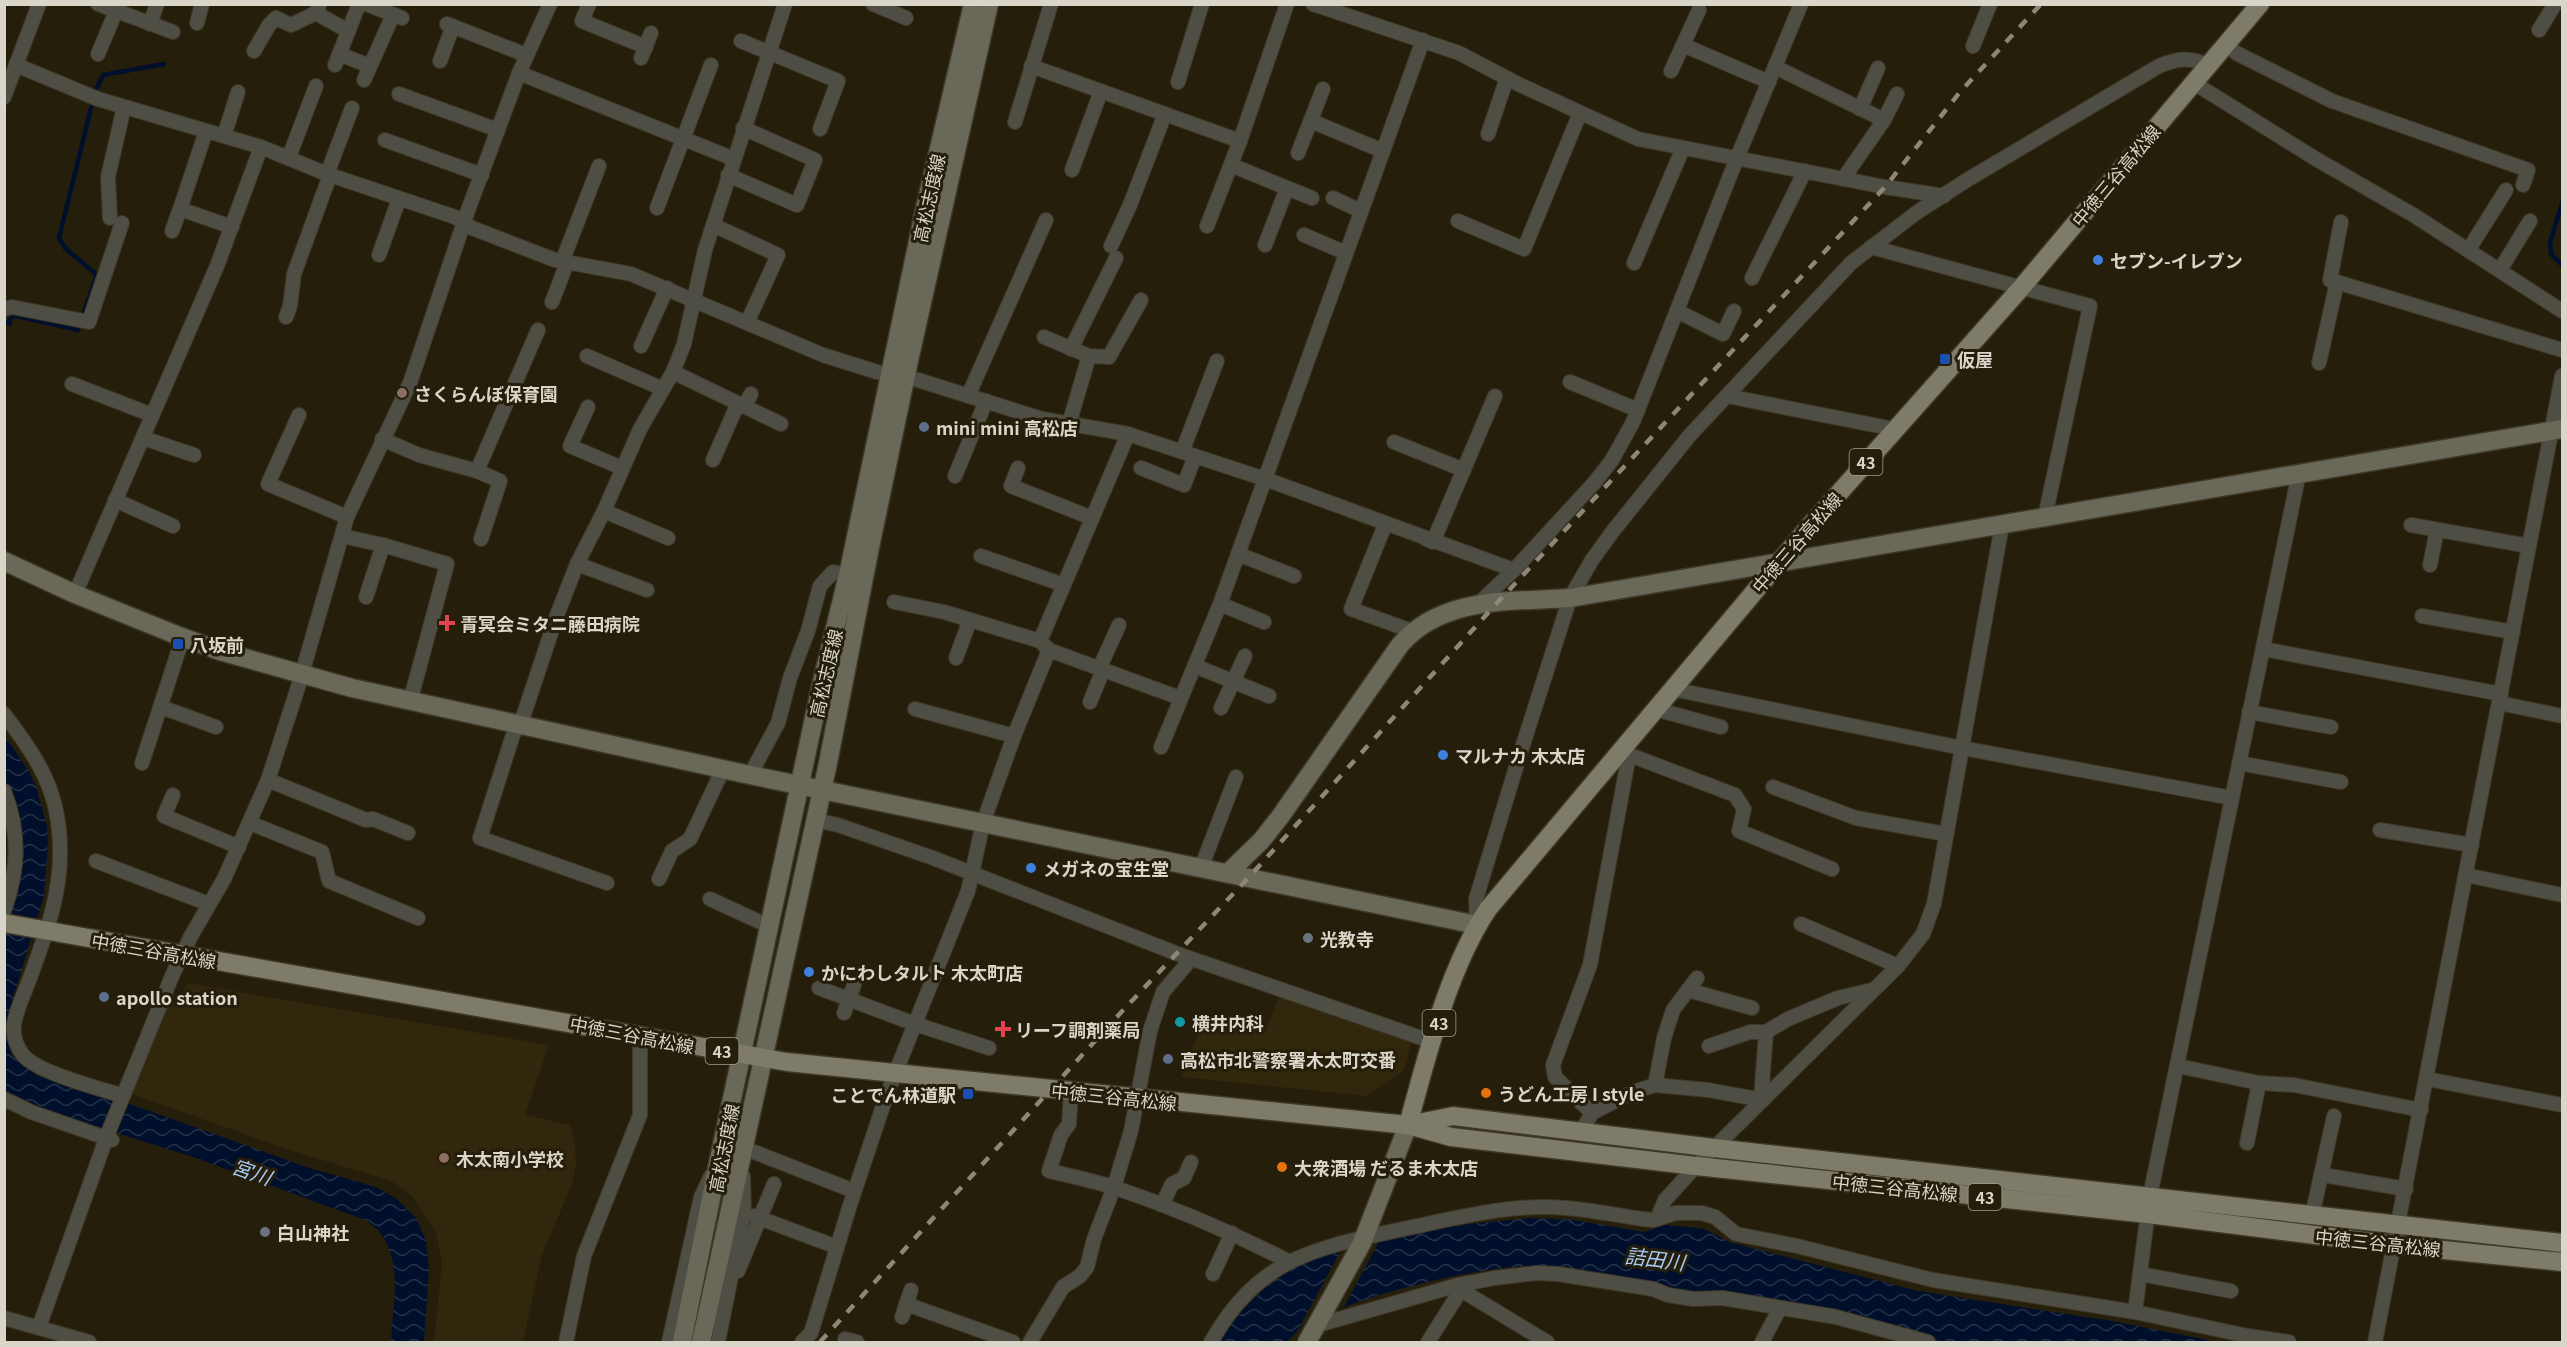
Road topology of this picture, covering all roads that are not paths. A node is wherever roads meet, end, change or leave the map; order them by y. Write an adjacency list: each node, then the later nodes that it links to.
1 (39, 4): 42 (street)
2 (98, 4): 24 (street)
3 (157, 4): 27 (street)
4 (202, 4): 26 (street)
5 (359, 4): 29 (street)
6 (366, 4): 45 (street)
7 (550, 4): 40 (street)
8 (589, 4): 31 (street)
9 (785, 4): 38 (street)
10 (873, 4): 25 (street)
11 (973, 4): 146 (street, 高松志度線)
12 (989, 4): 146 (street, 高松志度線)
13 (1051, 4): 46 (street)
14 (1202, 4): 53 (street)
15 (1287, 4): 79 (street)
16 (1313, 4): 22 (street)
17 (1801, 4): 47 (street)
18 (1990, 4): 36 (street)
19 (2260, 4): 35 (main road, 中徳三谷高松線 / 43)
20 (2555, 4): 28 (street)
21 (318, 9): 29 (street); 37 (street)
22 (1357, 10): 32 (street)
23 (1699, 10): 34 (street)
24 (116, 11): 27 (street); 39 (street)
25 (906, 18)
26 (197, 23)
27 (150, 24): 30 (street)
28 (2539, 30)
29 (348, 31): 45 (street)
30 (172, 32)
31 (651, 33)
32 (1423, 40): 51 (street); 82 (street)
33 (741, 41): 38 (street)
34 (1683, 45): 49 (street); 54 (street)
35 (2226, 45): 44 (main road, 中徳三谷高松線 / 43); 95 (street)
36 (1973, 46)
37 (254, 51)
38 (771, 53): 71 (street); 72 (street)
39 (98, 54)
40 (526, 55): 41 (street); 50 (street)
41 (440, 61)
42 (16, 64): 62 (street); 63 (street)
43 (711, 65): 78 (street)
44 (2208, 65): 55 (main road, 中徳三谷高松線 / 43); 98 (street)
45 (370, 66): 52 (street)
46 (1031, 66): 58 (street); 70 (street)
47 (1775, 67): 54 (street); 65 (street)
48 (1878, 68): 65 (street)
49 (1671, 71)
50 (519, 73): 73 (street); 78 (street)
51 (1507, 78): 66 (street); 75 (street)
52 (364, 80)
53 (1178, 82)
54 (1769, 82): 85 (street)
55 (2194, 83): 117 (street); 126 (main road, 中徳三谷高松線 / 43)
56 (316, 86): 84 (street)
57 (1323, 89): 69 (street)
58 (1101, 91): 67 (street); 89 (street)
59 (238, 92): 76 (street)
60 (399, 94): 73 (street)
61 (1897, 94): 68 (street)
62 (4, 97)
63 (124, 107): 74 (street); 130 (street)
64 (352, 108): 91 (street)
65 (1860, 109): 68 (street)
66 (1580, 112): 81 (street); 106 (street)
67 (1165, 114): 79 (street); 139 (street)
68 (1884, 120): 94 (street)
69 (1311, 121): 82 (street); 83 (street)
70 (1015, 122)
71 (744, 128): 86 (street); 93 (street)
72 (820, 129)
73 (498, 130): 92 (street)
74 (206, 131): 76 (street); 103 (street)
75 (1488, 134)
76 (224, 136): 80 (street)
77 (385, 140): 92 (street)
78 (683, 140): 86 (street); 102 (street)
79 (1240, 141): 87 (street)
80 (261, 147): 84 (street); 112 (street)
81 (1683, 148): 85 (street); 121 (street)
82 (1383, 151): 104 (street)
83 (1298, 153)
84 (289, 157): 91 (street)
85 (1737, 158): 90 (street); 132 (street)
86 (734, 159): 93 (street)
87 (1231, 165): 96 (street); 111 (street)
88 (599, 166): 120 (street)
89 (1072, 170)
90 (1805, 171): 94 (street); 123 (street)
91 (329, 174): 101 (street); 134 (street)
92 (482, 175): 109 (street)
93 (728, 176): 110 (street)
94 (1843, 179): 98 (street)
95 (2523, 185)
96 (1287, 188): 99 (street); 115 (street)
97 (2506, 190): 117 (street)
98 (1944, 196): 116 (street)
99 (1312, 198)
100 (1333, 198): 104 (street)
101 (399, 199): 109 (street); 119 (street)
102 (657, 208)
103 (180, 209): 112 (street); 113 (street)
104 (1362, 211): 118 (street)
105 (1046, 220): 151 (street)
106 (1458, 221)
107 (2530, 221): 122 (street)
108 (2341, 222): 124 (street)
109 (465, 223): 120 (street); 166 (street)
110 (713, 225): 127 (street); 135 (street)
111 (1207, 226)
112 (232, 227): 158 (street)
113 (172, 231)
114 (1304, 235): 118 (street)
115 (1265, 245)
116 (1871, 247): 126 (street); 153 (street)
117 (2469, 249): 122 (street)
118 (1346, 253): 178 (street)
119 (379, 255)
120 (565, 262): 125 (street); 129 (street)
121 (1634, 263)
122 (2500, 270): 133 (street)
123 (1752, 278)
124 (2337, 282): 140 (street); 144 (street)
125 (667, 288): 127 (street); 138 (street)
126 (2021, 288): 162 (main road, 中徳三谷高松線 / 43); 183 (street)
127 (693, 300): 135 (street); 145 (street)
128 (1141, 300): 142 (street)
129 (552, 302)
130 (4, 309)
131 (1734, 310): 132 (street)
132 (1677, 311): 157 (street)
133 (2562, 311)
134 (286, 317)
135 (747, 323): 146 (street)
136 (538, 330): 175 (street)
137 (1044, 337): 139 (street)
138 (641, 346)
139 (1071, 349): 142 (street)
140 (2562, 350)
141 (587, 356): 150 (street)
142 (1089, 356): 160 (street)
143 (1217, 361): 168 (street)
144 (2319, 363)
145 (673, 372): 150 (street); 154 (street)
146 (898, 376): 151 (street); 203 (street, 高松志度線); 258 (street, 高松志度線)
147 (2562, 376): 163 (street)
148 (1570, 382): 157 (street)
149 (72, 384): 158 (street)
150 (663, 389): 171 (street)
151 (968, 396): 155 (street)
152 (1495, 396): 174 (street)
153 (1726, 396): 162 (street); 209 (street)
154 (747, 400): 161 (street); 170 (street)
155 (986, 401): 160 (street); 177 (street)
156 (588, 407): 171 (street)
157 (1638, 410): 202 (street)
158 (152, 415): 165 (street)
159 (299, 415): 182 (street)
160 (1069, 423): 164 (street)
161 (781, 424)
162 (1894, 429): 199 (main road, 中徳三谷高松線 / 43)
163 (2557, 430): 176 (street); 195 (street)
164 (1128, 434): 168 (street); 184 (street)
165 (143, 438): 169 (street); 179 (street)
166 (382, 440): 175 (street); 182 (street)
167 (1394, 442): 174 (street)
168 (1188, 454): 173 (street); 178 (street)
169 (194, 455)
170 (713, 460)
171 (622, 468): 181 (street)
172 (1018, 468): 184 (street)
173 (1141, 468)
174 (1464, 470): 193 (street)
175 (477, 471): 192 (street)
176 (2299, 473): 183 (street); 221 (street)
177 (955, 476)
178 (1265, 479): 180 (street); 196 (street)
179 (115, 500): 188 (street); 207 (street)
180 (1345, 510): 185 (street); 193 (street)
181 (604, 512): 191 (street); 200 (street)
182 (347, 517): 190 (street)
183 (2045, 517): 186 (street)
184 (1092, 518): 205 (street)
185 (1385, 525): 193 (street); 217 (street)
186 (2002, 525): 199 (street); 247 (street)
187 (2411, 525): 189 (street)
188 (173, 526)
189 (2437, 530): 195 (street); 201 (street)
190 (342, 536): 194 (street); 226 (street)
191 (668, 538)
192 (481, 539)
193 (1433, 542): 202 (street)
194 (383, 545): 208 (street); 232 (street)
195 (2529, 546): 218 (street)
196 (1239, 554): 204 (street); 211 (street)
197 (981, 556): 205 (street)
198 (4, 561): 207 (street)
199 (1782, 561): 209 (street); 228 (main road, 中徳三谷高松線 / 43)
200 (577, 564): 206 (street); 241 (street)
201 (2430, 565)
202 (1514, 570): 212 (street)
203 (848, 575): 252 (street); 256 (street, 高松志度線)
204 (1294, 576)
205 (1064, 585): 220 (street)
206 (647, 590)
207 (75, 594): 219 (street)
208 (366, 597)
209 (1570, 598): 212 (street); 286 (street)
210 (894, 602): 214 (street)
211 (1220, 604): 215 (street); 224 (street)
212 (1477, 605): 217 (street)
213 (2422, 616): 218 (street)
214 (970, 620): 220 (street); 223 (street)
215 (1264, 622)
216 (1119, 625): 225 (street)
217 (1412, 631): 273 (street)
218 (2513, 632): 231 (street)
219 (183, 637): 226 (street); 234 (street)
220 (1045, 646): 225 (street); 245 (street)
221 (2263, 649): 231 (street); 238 (street)
222 (1245, 656): 227 (street)
223 (956, 658)
224 (1195, 666): 227 (street); 230 (street)
225 (1101, 669): 230 (street); 233 (street)
226 (301, 674): 232 (street); 254 (street)
227 (1233, 682): 229 (street); 235 (street)
228 (1672, 689): 237 (main road, 中徳三谷高松線 / 43); 247 (street)
229 (1269, 696)
230 (1180, 698): 246 (street)
231 (2500, 698): 240 (street); 268 (street)
232 (410, 702): 241 (street)
233 (1090, 702)
234 (161, 707): 242 (street); 250 (street)
235 (1221, 708)
236 (915, 709): 245 (street)
237 (1655, 710): 244 (street); 248 (main road, 中徳三谷高松線 / 43)
238 (2249, 712): 243 (street); 249 (street)
239 (4, 714): 287 (street)
240 (2562, 716)
241 (519, 724): 251 (street); 277 (street)
242 (216, 727)
243 (2331, 727)
244 (1721, 728)
245 (1014, 736): 264 (street)
246 (1161, 747)
247 (1962, 748): 261 (street); 267 (street)
248 (1624, 753): 272 (street); 286 (main road, 中徳三谷高松線 / 43); 320 (street)
249 (2239, 763): 255 (street); 261 (street)
250 (141, 764)
251 (723, 769): 252 (street); 276 (street)
252 (750, 775): 256 (street)
253 (1236, 777): 271 (street)
254 (268, 780): 263 (street); 266 (street)
255 (2341, 782)
256 (801, 784): 258 (street); 284 (street, 高松志度線)
257 (1773, 787): 267 (street)
258 (822, 789): 262 (street, 高松志度線); 264 (street)
259 (4, 791): 281 (street)
260 (173, 795): 269 (street)
261 (2232, 798): 308 (street)
262 (815, 820): 274 (street); 307 (street, 高松志度線)
263 (250, 822): 269 (street); 282 (street)
264 (983, 823): 271 (street); 274 (street)
265 (2380, 830): 268 (street)
266 (408, 833)
267 (1946, 834): 290 (street)
268 (2472, 845): 275 (street)
269 (239, 847): 280 (street)
270 (96, 861): 280 (street)
271 (1201, 868): 273 (street)
272 (1832, 869)
273 (1229, 872): 286 (street)
274 (973, 873): 289 (street); 299 (street)
275 (2466, 875): 278 (street); 310 (street)
276 (659, 879)
277 (607, 883)
278 (2562, 895)
279 (710, 899): 284 (street)
280 (209, 904): 288 (street)
281 (4, 911)
282 (418, 918)
283 (5, 923): 287 (main road, 中徳三谷高松線 / 43)
284 (770, 924): 306 (street, 高松志度線)
285 (1801, 924): 290 (street)
286 (1477, 925): 302 (main road, 中徳三谷高松線 / 43)
287 (44, 930): 288 (main road, 中徳三谷高松線 / 43); 303 (street)
288 (182, 955): 301 (main road, 中徳三谷高松線 / 43); 314 (street)
289 (1191, 959): 302 (street); 316 (street)
290 (1898, 966): 294 (street)
291 (1697, 978): 295 (street)
292 (854, 985): 296 (street)
293 (819, 988): 296 (street)
294 (1874, 989): 300 (street); 317 (street)
295 (1688, 990): 297 (street); 312 (street)
296 (849, 999): 298 (street); 299 (street)
297 (1752, 1008)
298 (844, 1013)
299 (915, 1024): 305 (street); 309 (street)
300 (1766, 1032): 304 (street); 317 (street)
301 (640, 1036): 306 (main road, 中徳三谷高松線 / 43); 367 (street)
302 (1433, 1042): 322 (main road, 中徳三谷高松線 / 43)
303 (11, 1046): 314 (street)
304 (1708, 1046)
305 (989, 1048)
306 (742, 1055): 307 (main road, 中徳三谷高松線 / 43); 328 (street, 高松志度線)
307 (764, 1059): 309 (main road, 中徳三谷高松線 / 43); 326 (street, 高松志度線)
308 (2178, 1066): 311 (street); 337 (street)
309 (895, 1074): 313 (main road, 中徳三谷高松線 / 43); 335 (street)
310 (2427, 1079): 318 (street); 319 (street)
311 (2259, 1083): 319 (street); 325 (street)
312 (1655, 1085): 317 (street); 320 (street)
313 (1071, 1092): 316 (main road, 中徳三谷高松線 / 43); 333 (street)
314 (123, 1097): 324 (street)
315 (4, 1099): 324 (street)
316 (1136, 1099): 322 (main road, 中徳三谷高松線 / 43); 333 (street)
317 (1762, 1100): 327 (street)
318 (2562, 1106)
319 (2421, 1110): 334 (street)
320 (1592, 1113): 323 (street)
321 (2334, 1116): 331 (street)
322 (1408, 1125): 323 (main road, 中徳三谷高松線 / 43); 330 (main road, 中徳三谷高松線 / 43); 346 (street)
323 (1581, 1132): 327 (main road, 中徳三谷高松線 / 43)
324 (109, 1137): 363 (street)
325 (2247, 1143)
326 (744, 1148): 335 (street); 338 (street); 365 (street, 高松志度線)
327 (1714, 1148): 330 (street); 337 (main road, 中徳三谷高松線 / 43)
328 (719, 1159): 365 (street, 高松志度線); 368 (street)
329 (1191, 1162): 336 (street)
330 (1696, 1166): 337 (main road, 中徳三谷高松線 / 43); 341 (street)
331 (2323, 1175): 334 (street); 339 (street)
332 (774, 1185): 340 (street)
333 (1114, 1187): 336 (street); 371 (street)
334 (2406, 1189): 342 (street)
335 (854, 1191): 349 (street)
336 (1162, 1205): 343 (street)
337 (2149, 1205): 339 (main road, 中徳三谷高松線 / 43); 348 (main road, 中徳三谷高松線 / 43); 355 (street)
338 (744, 1212): 340 (street); 359 (street)
339 (2312, 1216): 342 (main road, 中徳三谷高松線 / 43)
340 (761, 1219): 349 (street); 359 (street)
341 (1657, 1219): 346 (street); 361 (street)
342 (2399, 1226): 345 (main road, 中徳三谷高松線 / 43); 348 (street)
343 (1232, 1233): 351 (street); 354 (street)
344 (2562, 1233): 345 (main road)
345 (2510, 1237): 347 (main road, 中徳三谷高松線 / 43)
346 (1363, 1240): 351 (street); 364 (street)
347 (2562, 1243)
348 (2395, 1245): 350 (main road, 中徳三谷高松線 / 43); 378 (street)
349 (837, 1247): 369 (street)
350 (2523, 1258): 352 (main road, 中徳三谷高松線 / 43); 353 (main road)
351 (1288, 1262): 372 (street)
352 (2562, 1262)
353 (2562, 1273)
354 (1214, 1274)
355 (2140, 1275): 358 (street); 361 (street)
356 (1459, 1288): 360 (street); 364 (street); 373 (street); 374 (street)
357 (911, 1290): 370 (street)
358 (2231, 1291)
359 (727, 1296): 365 (street)
360 (1780, 1308): 375 (street); 376 (street)
361 (2135, 1312): 377 (street)
362 (4, 1318): 363 (street)
363 (39, 1327): 366 (street)
364 (1318, 1330)
365 (698, 1338)
366 (83, 1342)
367 (566, 1342)
368 (669, 1342)
369 (802, 1342)
370 (1014, 1342)
371 (1030, 1342)
372 (1211, 1342)
373 (1428, 1342)
374 (1547, 1342)
375 (1762, 1342)
376 (1928, 1342)
377 (2289, 1342)
378 (2375, 1342)

